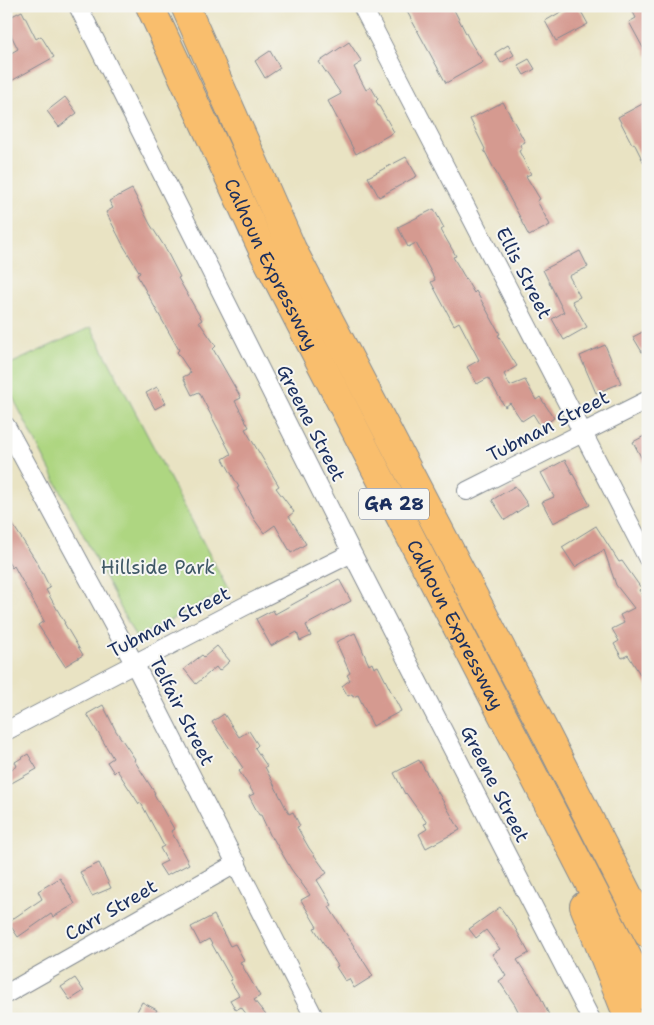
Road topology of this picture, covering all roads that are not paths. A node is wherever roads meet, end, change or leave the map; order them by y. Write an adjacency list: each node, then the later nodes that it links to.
1 (78, 6): 9 (street, Greene Street)
2 (150, 6): 13 (highway, Calhoun Expressway / GA 28)
3 (184, 6): 14 (highway, Calhoun Expressway / GA 28)
4 (362, 6): 7 (street, Ellis Street)
5 (648, 400): 7 (street, Tubman Street)
6 (6, 426): 11 (street, Telfair Street)
7 (582, 432): 8 (street, Tubman Street); 10 (street, Ellis Street)
8 (467, 490)
9 (352, 553): 11 (street, Tubman Street); 21 (street, Greene Street)
10 (648, 559)
11 (134, 663): 12 (street, Tubman Street); 15 (street, Telfair Street)
12 (6, 731)
13 (538, 783): 19 (highway, Calhoun Expressway / GA 28); 22 (highway)
14 (593, 826): 16 (highway); 17 (highway, Calhoun Expressway / GA 28)
15 (237, 863): 18 (street, Carr Street); 20 (street, Telfair Street)
16 (648, 924)
17 (648, 934)
18 (6, 994)
19 (648, 997)
20 (315, 1019)
21 (591, 1019)
22 (629, 1019)

